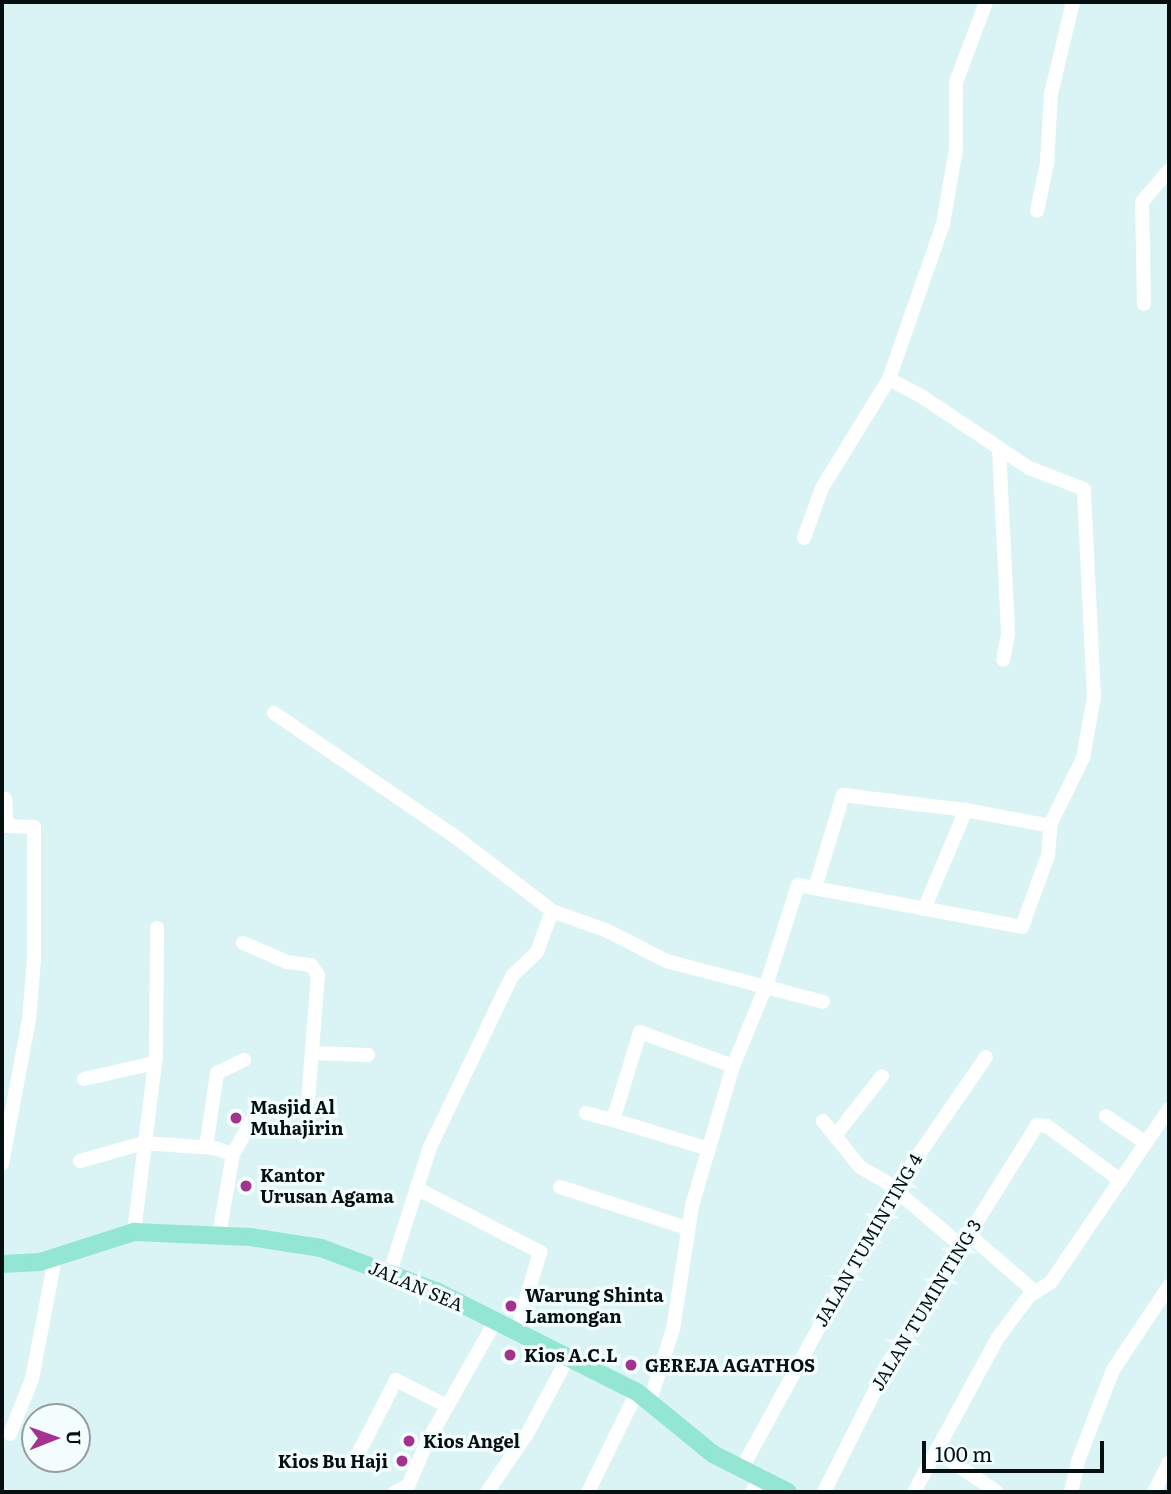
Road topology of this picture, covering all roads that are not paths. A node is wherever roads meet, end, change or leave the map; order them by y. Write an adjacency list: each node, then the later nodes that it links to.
1 (986, 2): 6 (street)
2 (1073, 2): 4 (street)
3 (1169, 170): 5 (street)
4 (1037, 211)
5 (1144, 304)
6 (889, 379): 7 (street); 8 (street)
7 (999, 448): 9 (street); 13 (street)
8 (804, 538)
9 (1003, 660)
10 (274, 713): 16 (street)
11 (5, 799): 29 (street)
12 (966, 810): 13 (street); 14 (street); 15 (street)
13 (1051, 826): 15 (street)
14 (815, 888): 15 (street); 19 (street)
15 (924, 909)
16 (552, 911): 19 (street); 45 (street)
17 (157, 928): 25 (street)
18 (243, 943): 21 (street)
19 (766, 986): 20 (street); 26 (street)
20 (823, 1002)
21 (313, 1053): 22 (street); 40 (street)
22 (368, 1055)
23 (986, 1057): 46 (street, JALAN TUMINTING 4)
24 (244, 1060): 38 (street)
25 (155, 1063): 28 (street); 36 (street)
26 (733, 1066): 33 (street); 39 (street)
27 (882, 1076): 35 (street)
28 (84, 1079)
29 (7, 1102): 42 (street)
30 (1169, 1109): 37 (street)
31 (586, 1113): 33 (street)
32 (1106, 1116): 37 (street)
33 (613, 1120): 39 (street)
34 (823, 1121): 35 (street)
35 (835, 1136): 46 (street)
36 (144, 1143): 38 (street); 41 (street); 48 (street)
37 (1146, 1143): 43 (street)
38 (206, 1147): 40 (street)
39 (709, 1149): 47 (street)
40 (233, 1154): 49 (street)
41 (80, 1161)
42 (2, 1164)
43 (1121, 1181): 50 (street, JALAN TUMINTING 3); 55 (street)
44 (560, 1187): 47 (street)
45 (416, 1188): 53 (street); 57 (street)
46 (895, 1189): 50 (street); 65 (street, JALAN TUMINTING 4)
47 (687, 1228): 59 (street)
48 (134, 1231): 49 (main road, JALAN SEA); 51 (main road, JALAN SEA)
49 (219, 1234): 53 (main road, JALAN SEA)
50 (963, 1238): 55 (street); 73 (street, JALAN TUMINTING 3)
51 (55, 1258): 52 (main road, JALAN SEA); 61 (street)
52 (2, 1264)
53 (390, 1272): 56 (main road, JALAN SEA)
54 (1169, 1286): 68 (street)
55 (1035, 1292): 62 (street)
56 (495, 1322): 57 (main road, JALAN SEA); 60 (street)
57 (516, 1333): 58 (main road, JALAN SEA)
58 (568, 1358): 59 (main road, JALAN SEA); 69 (street)
59 (643, 1397): 65 (main road, JALAN SEA); 70 (street)
60 (447, 1406): 63 (street); 67 (street)
61 (10, 1434)
62 (936, 1451): 74 (street); 75 (street)
63 (354, 1462)
64 (1169, 1463): 76 (street)
65 (742, 1468): 66 (main road, JALAN SEA)
66 (762, 1476): 71 (street); 72 (main road, JALAN SEA)
67 (404, 1490)
68 (1077, 1490)
69 (486, 1492)
70 (589, 1492)
71 (752, 1492)
72 (788, 1492)
73 (824, 1492)
74 (914, 1492)
75 (997, 1492)
76 (1154, 1492)

